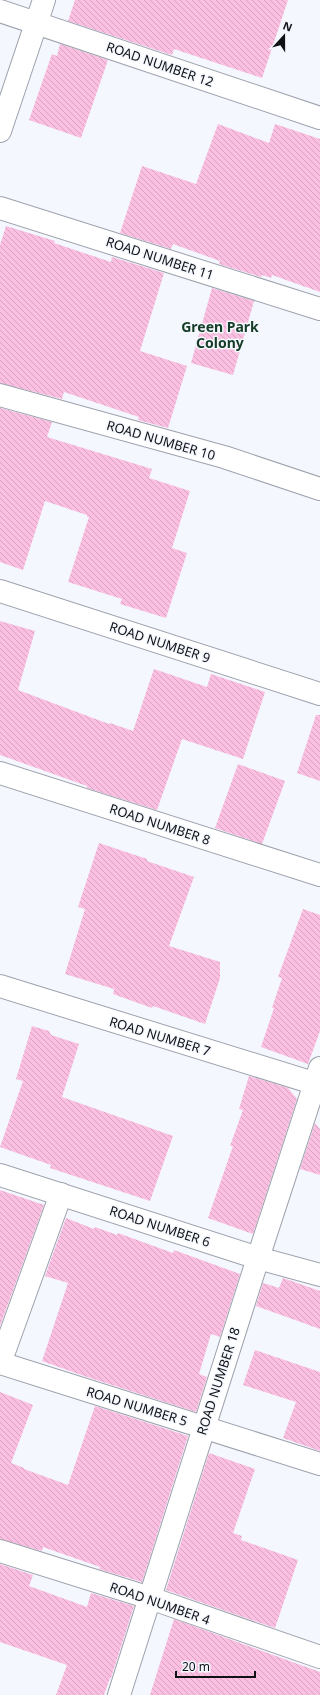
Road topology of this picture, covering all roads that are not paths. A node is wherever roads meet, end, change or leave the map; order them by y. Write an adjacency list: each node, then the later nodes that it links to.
1 (44, 0): 3 (street)
2 (0, 11): 3 (street, ROAD NUMBER 12)
3 (37, 22): 4 (street, ROAD NUMBER 12); 5 (street)
4 (320, 118)
5 (0, 131)
6 (0, 208): 7 (street, ROAD NUMBER 11)
7 (320, 309)
8 (0, 395): 9 (street, ROAD NUMBER 10)
9 (320, 489)
10 (0, 591): 11 (street, ROAD NUMBER 9)
11 (320, 694)
12 (0, 773): 13 (street, ROAD NUMBER 8)
13 (320, 876)
14 (0, 986): 15 (street, ROAD NUMBER 7)
15 (319, 1079): 18 (street, ROAD NUMBER 18)
16 (0, 1175): 17 (street, ROAD NUMBER 6)
17 (61, 1194): 18 (street, ROAD NUMBER 6); 20 (street)
18 (258, 1258): 19 (street, ROAD NUMBER 6); 21 (street, ROAD NUMBER 18)
19 (320, 1275)
20 (0, 1363): 21 (street, ROAD NUMBER 5)
21 (204, 1426): 22 (street, ROAD NUMBER 5); 24 (street, ROAD NUMBER 18)
22 (320, 1464)
23 (0, 1551): 24 (street, ROAD NUMBER 4)
24 (150, 1598): 25 (street, ROAD NUMBER 4); 26 (street, ROAD NUMBER 18)
25 (320, 1657)
26 (119, 1695)

